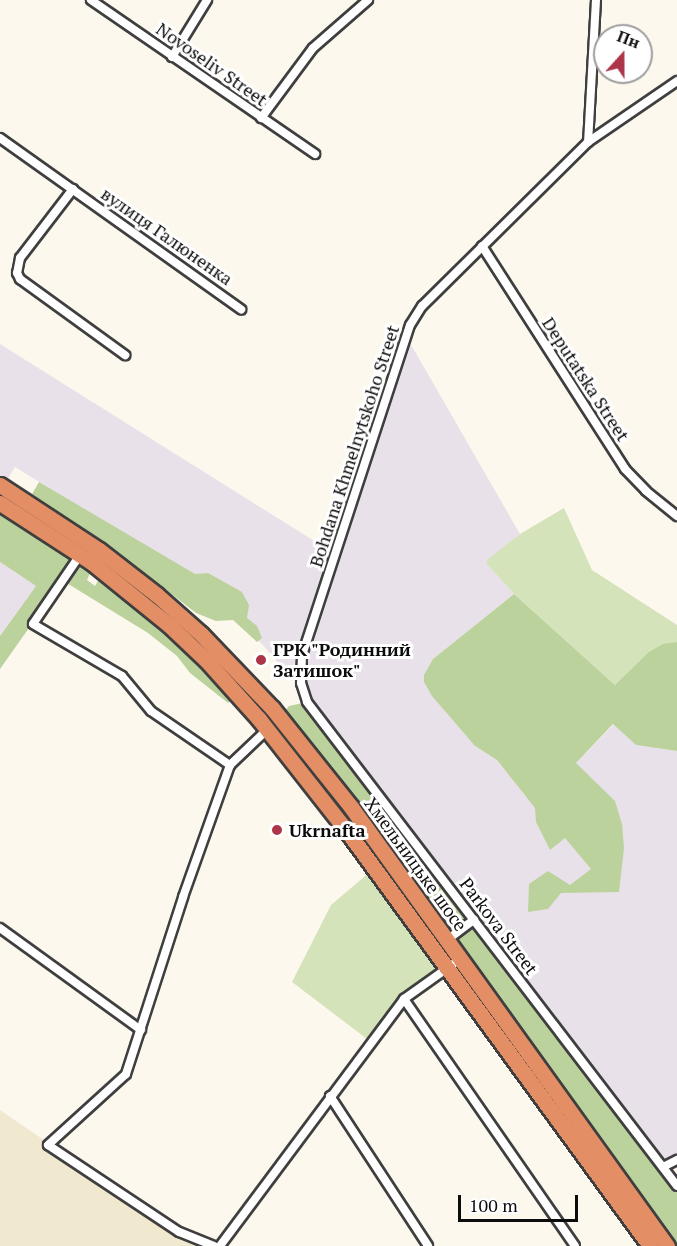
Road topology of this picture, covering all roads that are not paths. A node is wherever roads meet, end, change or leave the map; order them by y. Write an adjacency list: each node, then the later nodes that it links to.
1 (91, 0): 5 (street, Novoseliv Street)
2 (207, 0): 5 (street)
3 (368, 0): 7 (street)
4 (596, 0): 9 (street)
5 (172, 57): 7 (street, Novoseliv Street)
6 (677, 81): 9 (street, Bohdana Khmelnytskoho Street)
7 (261, 118): 10 (street, Novoseliv Street)
8 (0, 138): 11 (street, вулиця Галюненка)
9 (588, 142): 12 (street, Bohdana Khmelnytskoho Street)
10 (315, 154)
11 (73, 189): 13 (street, вулиця Галюненка); 14 (street, вулиця Галюненка)
12 (482, 246): 17 (street, Deputatska Street); 19 (street, Bohdana Khmelnytskoho Street)
13 (241, 309)
14 (125, 355)
15 (0, 485): 20 (highway, Хмельницьке шосе)
16 (0, 503): 18 (highway, Хмельницьке шосе)
17 (677, 516)
18 (80, 555): 21 (highway, Хмельницьке шосе); 22 (street)
19 (301, 683): 23 (street, Parkova Street)
20 (281, 718): 21 (highway); 25 (highway, Хмельницьке шосе)
21 (268, 729): 22 (street); 26 (highway, Хмельницьке шосе)
22 (230, 765): 28 (street)
23 (474, 920): 25 (street); 31 (street, Parkova Street)
24 (0, 928): 28 (street)
25 (447, 940): 26 (highway, Хмельницьке шосе)
26 (454, 963): 27 (street); 37 (highway, Хмельницьке шосе); 38 (highway, Хмельницьке шосе)
27 (404, 999): 29 (street); 36 (street)
28 (141, 1030): 33 (street)
29 (330, 1096): 34 (street); 35 (street)
30 (677, 1160): 31 (street)
31 (663, 1167): 32 (street, Parkova Street)
32 (677, 1186)
33 (214, 1246)
34 (220, 1246)
35 (428, 1246)
36 (575, 1246)
37 (650, 1246)
38 (667, 1246)

